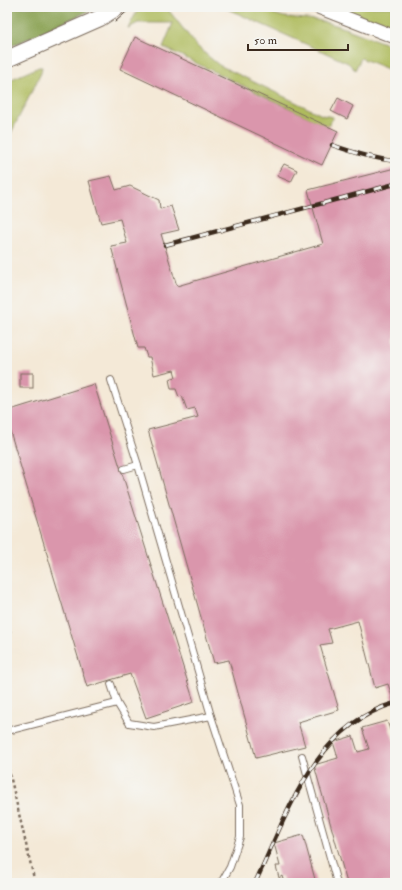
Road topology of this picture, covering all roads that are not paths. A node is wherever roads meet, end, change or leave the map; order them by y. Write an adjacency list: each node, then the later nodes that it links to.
1 (117, 7): 4 (street)
2 (318, 7): 3 (street)
3 (395, 37)
4 (7, 59)
5 (111, 380): 6 (lane)
6 (138, 465): 7 (lane); 10 (lane)
7 (124, 469)
8 (111, 684): 9 (lane)
9 (117, 703): 10 (lane); 11 (lane)
10 (211, 716): 13 (lane)
11 (7, 732)
12 (302, 756): 14 (lane)
13 (221, 883)
14 (337, 883)

